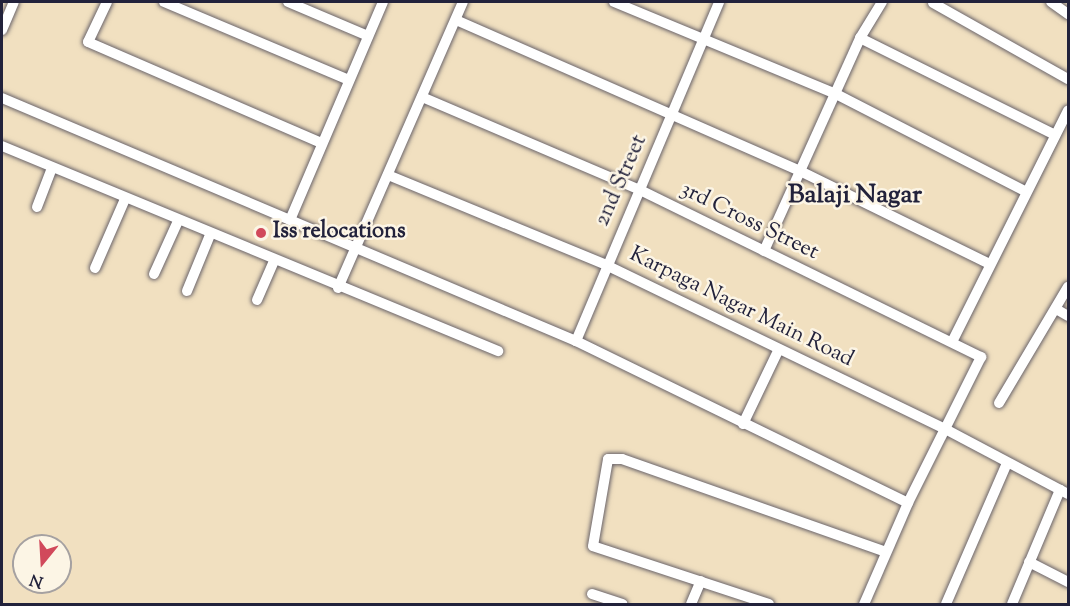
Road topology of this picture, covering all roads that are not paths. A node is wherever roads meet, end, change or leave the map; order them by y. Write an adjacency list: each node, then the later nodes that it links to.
1 (14, 2): 14 (street)
2 (107, 2): 26 (street)
3 (164, 2): 19 (street)
4 (288, 2): 15 (street)
5 (384, 2): 15 (street)
6 (463, 2): 13 (street)
7 (614, 2): 16 (street)
8 (719, 2): 16 (street, 2nd Street)
9 (882, 2): 17 (street)
10 (1051, 2): 12 (street)
11 (933, 3): 18 (street)
12 (1068, 14)
13 (456, 20): 21 (street); 24 (street)
14 (3, 23)
15 (368, 36): 19 (street)
16 (703, 38): 20 (street); 24 (street, 2nd Street)
17 (860, 38): 20 (street); 25 (street)
18 (1068, 79)
19 (349, 80): 26 (street)
20 (836, 94): 29 (street); 32 (street)
21 (422, 97): 30 (street); 31 (street, 3rd Cross Street)
22 (2, 98): 35 (street)
23 (1068, 110): 25 (street)
24 (674, 113): 29 (street); 31 (street, 2nd Street)
25 (1055, 135): 32 (street)
26 (321, 143): 35 (street)
27 (2, 146): 28 (street)
28 (52, 168): 33 (street); 34 (street)
29 (798, 170): 39 (street); 41 (street)
30 (388, 175): 38 (street); 42 (street, Karpaga Nagar Main Road)
31 (640, 190): 39 (street, 3rd Cross Street); 42 (street, 2nd Street)
32 (1025, 191): 41 (street)
33 (125, 199): 36 (street); 43 (street)
34 (37, 207)
35 (290, 220): 38 (street)
36 (178, 221): 37 (street); 44 (street)
37 (210, 235): 40 (street); 47 (street)
38 (354, 246): 46 (street); 51 (street)
39 (764, 251): 52 (street, 3rd Cross Street)
40 (274, 261): 46 (street); 48 (street)
41 (990, 264): 52 (street)
42 (606, 265): 51 (street, 2nd Street); 53 (street, Karpaga Nagar Main Road)
43 (95, 268)
44 (154, 274)
45 (1068, 287): 49 (street)
46 (338, 288): 54 (street)
47 (187, 291)
48 (257, 300)
49 (1056, 309): 50 (street); 55 (street)
50 (1068, 316)
51 (576, 341): 56 (street)
52 (952, 342): 57 (street, 3rd Cross Street)
53 (780, 349): 56 (street); 57 (street, Karpaga Nagar Main Road)
54 (498, 351)
55 (999, 403)
56 (744, 424): 60 (street)
57 (947, 430): 58 (street, Karpaga Nagar Main Road); 60 (street)
58 (1007, 463): 59 (street, Karpaga Nagar Main Road); 70 (street)
59 (1064, 492): 62 (street)
60 (908, 503): 61 (street)
61 (886, 552): 63 (street); 69 (street)
62 (1029, 562): 64 (street); 71 (street)
63 (701, 581): 67 (street); 68 (street)
64 (1068, 582)
65 (592, 594): 66 (street)
66 (622, 604)
67 (692, 604)
68 (769, 604)
69 (864, 604)
70 (946, 604)
71 (1012, 604)

